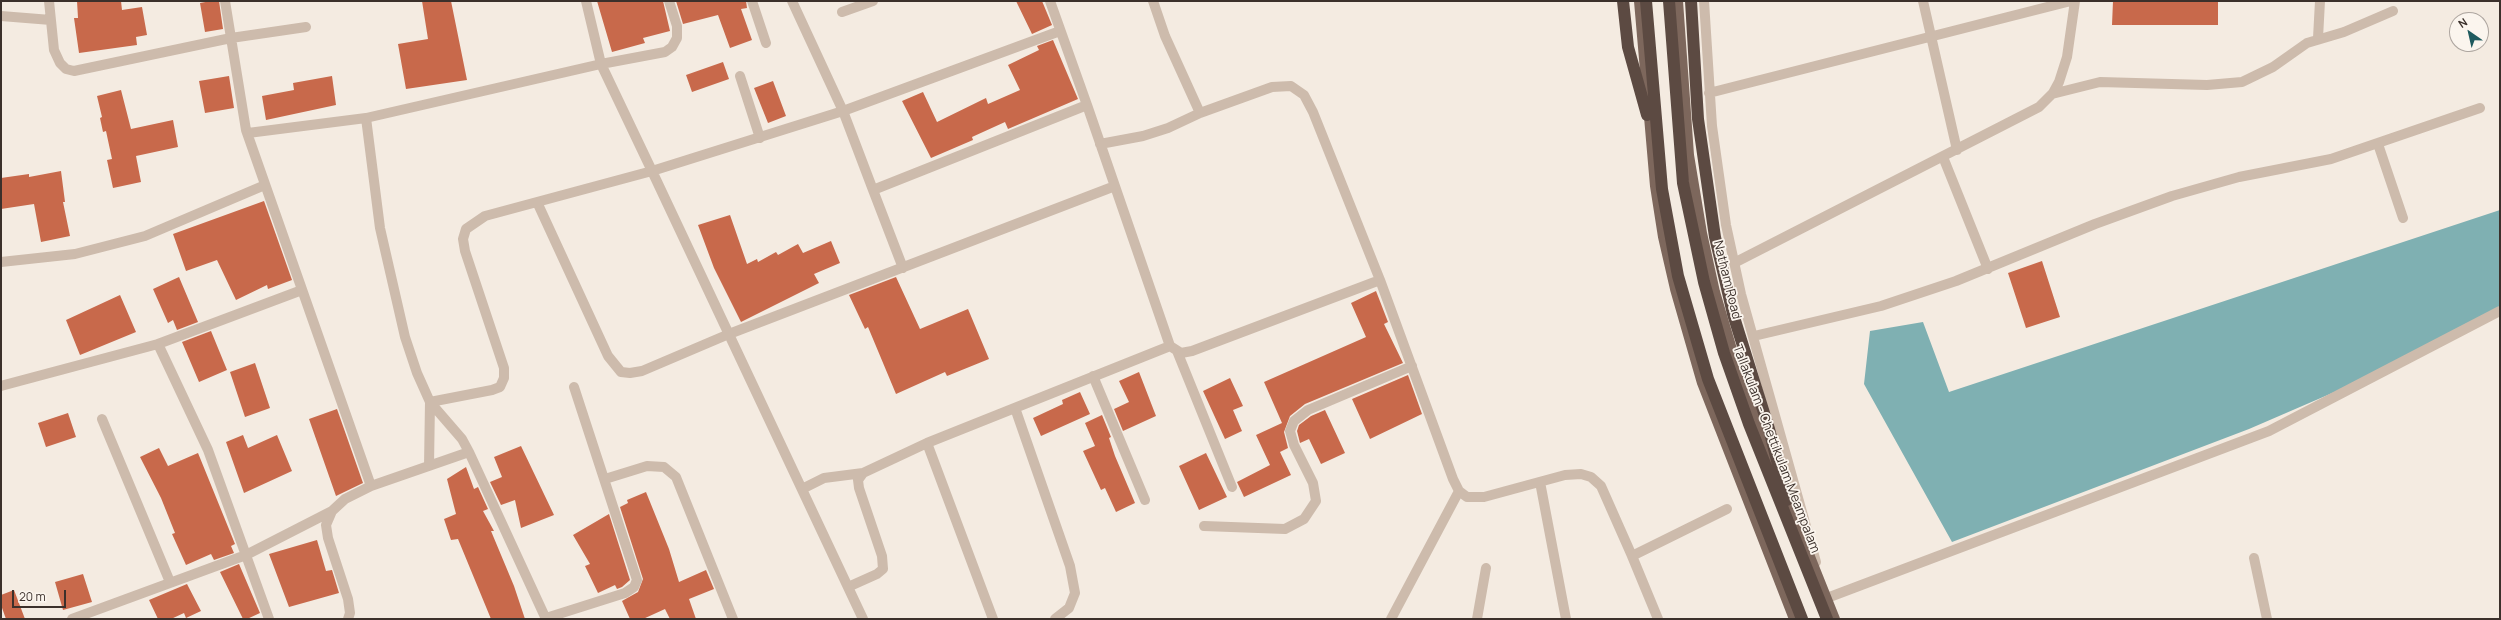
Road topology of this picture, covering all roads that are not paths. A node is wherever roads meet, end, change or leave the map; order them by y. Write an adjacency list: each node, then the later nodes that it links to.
1 (49, 1): 24 (street)
2 (224, 1): 28 (street)
3 (586, 1): 31 (street)
4 (669, 1): 31 (street)
5 (752, 1): 30 (street)
6 (792, 1): 37 (street)
7 (873, 1): 22 (street)
8 (1050, 1): 26 (street)
9 (1153, 1): 38 (street)
10 (1623, 1): 39 (highway)
11 (1639, 1): 39 (main road)
12 (1646, 1): 108 (highway)
13 (1669, 1): 109 (highway, Tallakulam - Chettikulam Meampalam)
14 (1678, 1): 82 (main road, Natham Road)
15 (1691, 1): 82 (highway)
16 (1704, 1): 33 (street)
17 (1923, 1): 27 (street)
18 (2072, 1): 27 (street)
19 (2075, 1): 34 (street)
20 (2320, 1): 29 (street)
21 (2393, 11): 29 (street)
22 (842, 12)
23 (1, 16): 24 (street)
24 (51, 20): 28 (street)
25 (306, 27): 28 (street)
26 (1060, 31): 35 (street); 37 (street)
27 (1931, 35): 33 (street); 45 (street)
28 (231, 38): 41 (street)
29 (2318, 38): 34 (street)
30 (766, 43)
31 (601, 64): 40 (street); 47 (street)
32 (740, 76): 42 (street)
33 (1709, 93): 54 (street)
34 (2052, 94): 45 (street)
35 (1087, 105): 43 (street); 50 (street)
36 (2480, 108): 44 (street)
37 (843, 112): 42 (street); 50 (street)
38 (1200, 113): 43 (street); 57 (street)
39 (1647, 114): 107 (main road)
40 (366, 118): 41 (street); 68 (street)
41 (248, 133): 48 (street)
42 (760, 138): 47 (street)
43 (1100, 144): 49 (street)
44 (2378, 144): 52 (street); 56 (street)
45 (1957, 150): 46 (street)
46 (1943, 157): 54 (street); 56 (street)
47 (652, 171): 51 (street); 60 (street)
48 (265, 185): 53 (street); 58 (street)
49 (1115, 186): 55 (street); 63 (street)
50 (872, 190): 55 (street)
51 (537, 202): 60 (street); 68 (street)
52 (2403, 218)
53 (1, 262)
54 (1734, 263): 61 (street)
55 (903, 268): 60 (street)
56 (1988, 269): 61 (street)
57 (1380, 280): 63 (street); 64 (street)
58 (302, 290): 62 (street); 77 (street)
59 (2500, 311): 93 (street)
60 (729, 334): 79 (street)
61 (1754, 336): 92 (street)
62 (158, 344): 66 (street); 86 (street)
63 (1173, 348): 65 (street); 78 (street)
64 (1412, 366): 80 (street); 85 (street)
65 (1093, 376): 69 (street); 81 (street)
66 (1, 386)
67 (574, 388): 75 (street)
68 (430, 402): 72 (street); 73 (street)
69 (1015, 408): 71 (street); 102 (street)
70 (102, 419): 90 (street)
71 (927, 443): 74 (street); 101 (street)
72 (469, 452): 73 (street); 98 (street)
73 (429, 466): 77 (street)
74 (863, 473): 79 (street); 91 (street)
75 (604, 479): 98 (street); 99 (street)
76 (1540, 482): 80 (street); 87 (street); 105 (street)
77 (370, 486): 84 (street)
78 (1232, 487)
79 (802, 489): 91 (street)
80 (1459, 491): 103 (street)
81 (1145, 500)
82 (1787, 500): 92 (main road, Natham Road)
83 (1727, 509): 87 (street)
84 (332, 511): 86 (street); 97 (street)
85 (1204, 526)
86 (246, 555): 90 (street); 96 (street)
87 (1632, 556): 106 (street)
88 (2254, 558): 111 (street)
89 (1486, 568): 104 (street)
90 (170, 582): 94 (street)
91 (848, 587): 100 (street)
92 (1823, 589): 93 (main road, Natham Road)
93 (1827, 598): 110 (main road, Natham Road)
94 (96, 616): 95 (street)
95 (72, 619)
96 (268, 619)
97 (348, 619)
98 (546, 619)
99 (733, 619)
100 (863, 619)
101 (993, 619)
102 (1055, 619)
103 (1391, 619)
104 (1477, 619)
105 (1566, 619)
106 (1658, 619)
107 (1794, 619)
108 (1802, 619)
109 (1827, 619)
110 (1835, 619)
111 (2267, 619)

